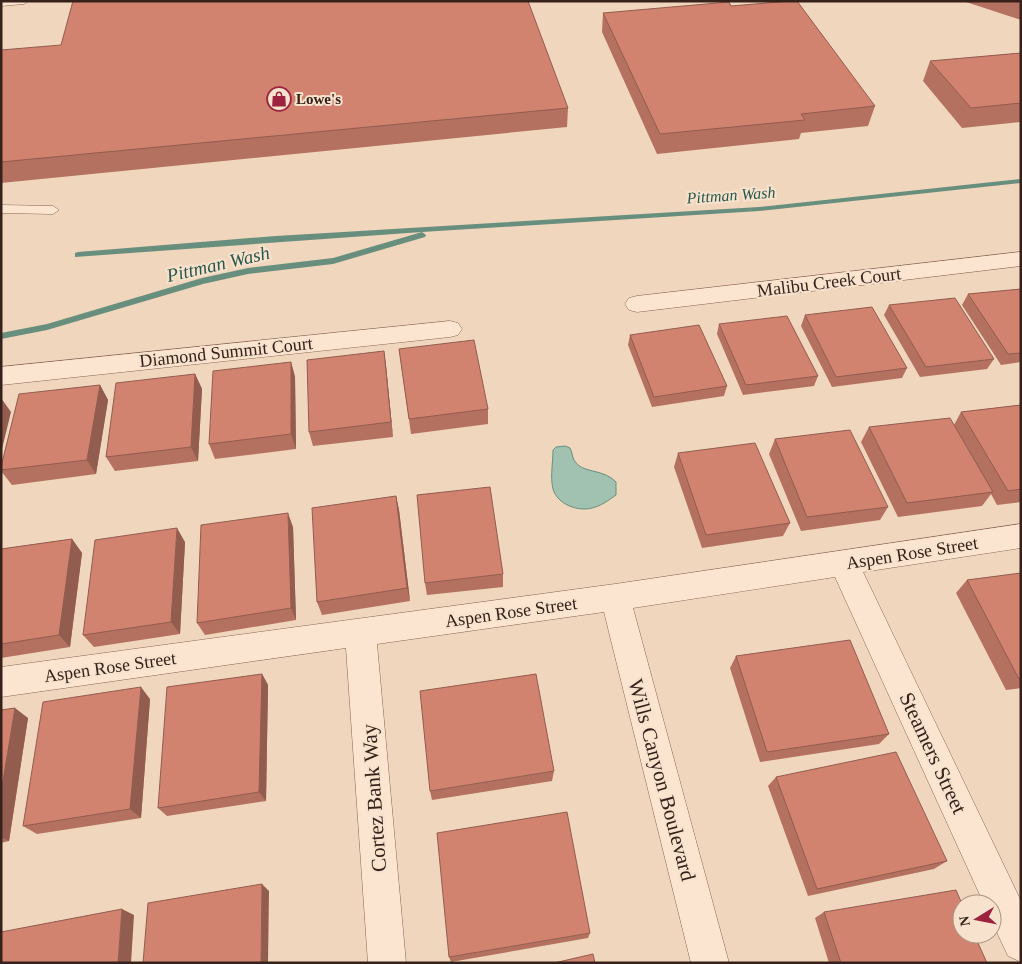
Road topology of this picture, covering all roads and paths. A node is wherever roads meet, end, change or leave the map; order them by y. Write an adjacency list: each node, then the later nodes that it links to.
1 (24, 1): 2 (lane)
2 (1, 3)
3 (1, 209): 4 (lane)
4 (53, 210)
5 (1021, 259): 6 (street, Malibu Creek Court)
6 (637, 304)
7 (450, 329): 8 (street, Diamond Summit Court)
8 (1, 376)
9 (1021, 536): 10 (street, Aspen Rose Street)
10 (844, 563): 11 (street, Aspen Rose Street); 14 (street, Steamers Street)
11 (615, 597): 12 (street, Aspen Rose Street); 16 (street, Wills Canyon Boulevard)
12 (361, 634): 13 (street, Aspen Rose Street); 15 (street, Cortez Bank Way)
13 (1, 682)
14 (1021, 943)
15 (387, 963)
16 (710, 963)

